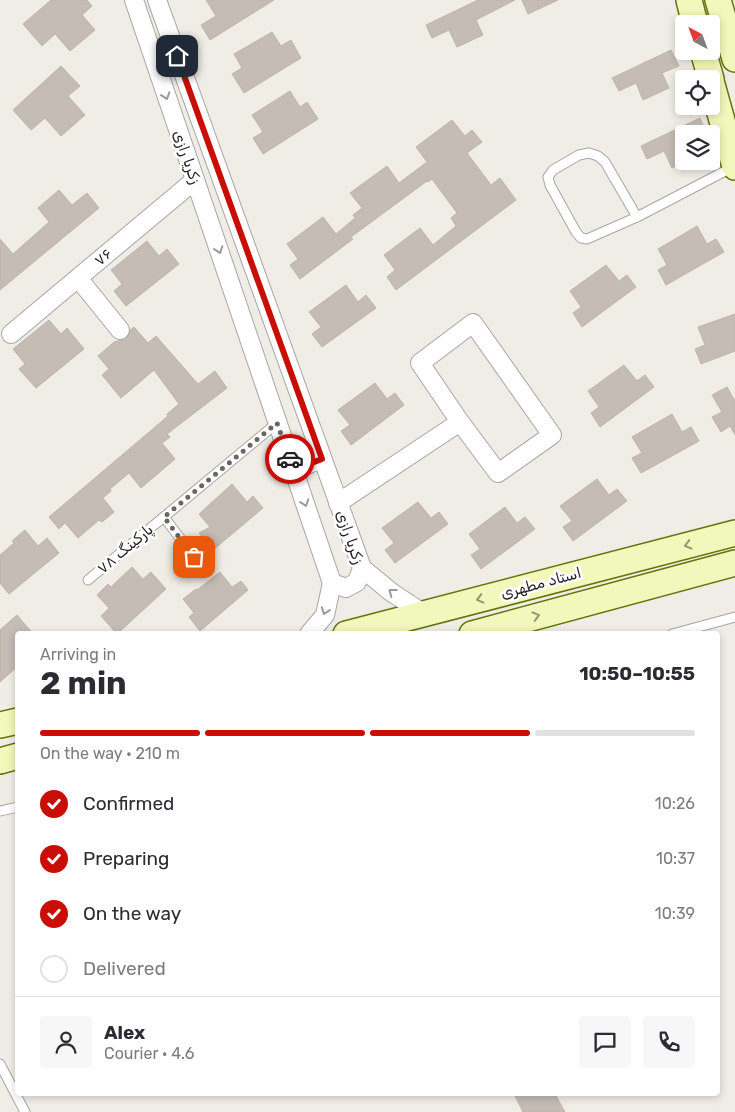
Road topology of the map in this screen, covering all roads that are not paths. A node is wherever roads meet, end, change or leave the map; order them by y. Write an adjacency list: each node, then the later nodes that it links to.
1 (134, 0): 9 (street, زکریا رازی, one-way to 9)
2 (157, 0): 10 (street, زکریا رازی)
3 (689, 0): 5 (street)
4 (718, 0): 6 (street)
5 (693, 15)
6 (735, 59)
7 (720, 112): 8 (street)
8 (735, 166): 12 (lane)
9 (195, 180): 11 (street, زکریا رازی); 13 (street, ۷۶)
10 (230, 204): 11 (street); 18 (street, زکریا رازی)
11 (206, 213): 17 (street, زکریا رازی, one-way to 17)
12 (637, 217): 12 (lane)
13 (78, 278): 14 (street); 15 (street, ۷۶)
14 (120, 330)
15 (11, 334)
16 (460, 422): 16 (street); 20 (street)
17 (277, 423): 19 (street, زکریا رازی); 21 (lane, پارکینگ ۷۸)
18 (322, 459): 19 (street); 20 (street, زکریا رازی)
19 (293, 470): 27 (street, زکریا رازی, one-way to 27)
20 (338, 503): 24 (street, زکریا رازی)
21 (164, 517): 25 (lane); 26 (lane, پارکینگ ۷۸)
22 (735, 533): 28 (street, استاد مطهری, one-way to 28)
23 (735, 563): 32 (street, استاد مطهری, one-way to 23)
24 (362, 568): 27 (street, زکریا رازی); 28 (street, one-way to 24)
25 (204, 570)
26 (88, 580)
27 (332, 583): 30 (street, one-way to 30)
28 (423, 614): 31 (street, استاد مطهری)
29 (735, 617): 33 (lane)
30 (312, 631)
31 (358, 631)
32 (483, 631)
33 (683, 631)
34 (15, 721): 35 (street)
35 (0, 725)
36 (15, 757): 37 (street)
37 (0, 761)
38 (15, 808): 39 (lane)
39 (0, 811)
40 (0, 1064): 41 (lane)
41 (15, 1093)
42 (17, 1096): 43 (lane)
43 (25, 1112)

